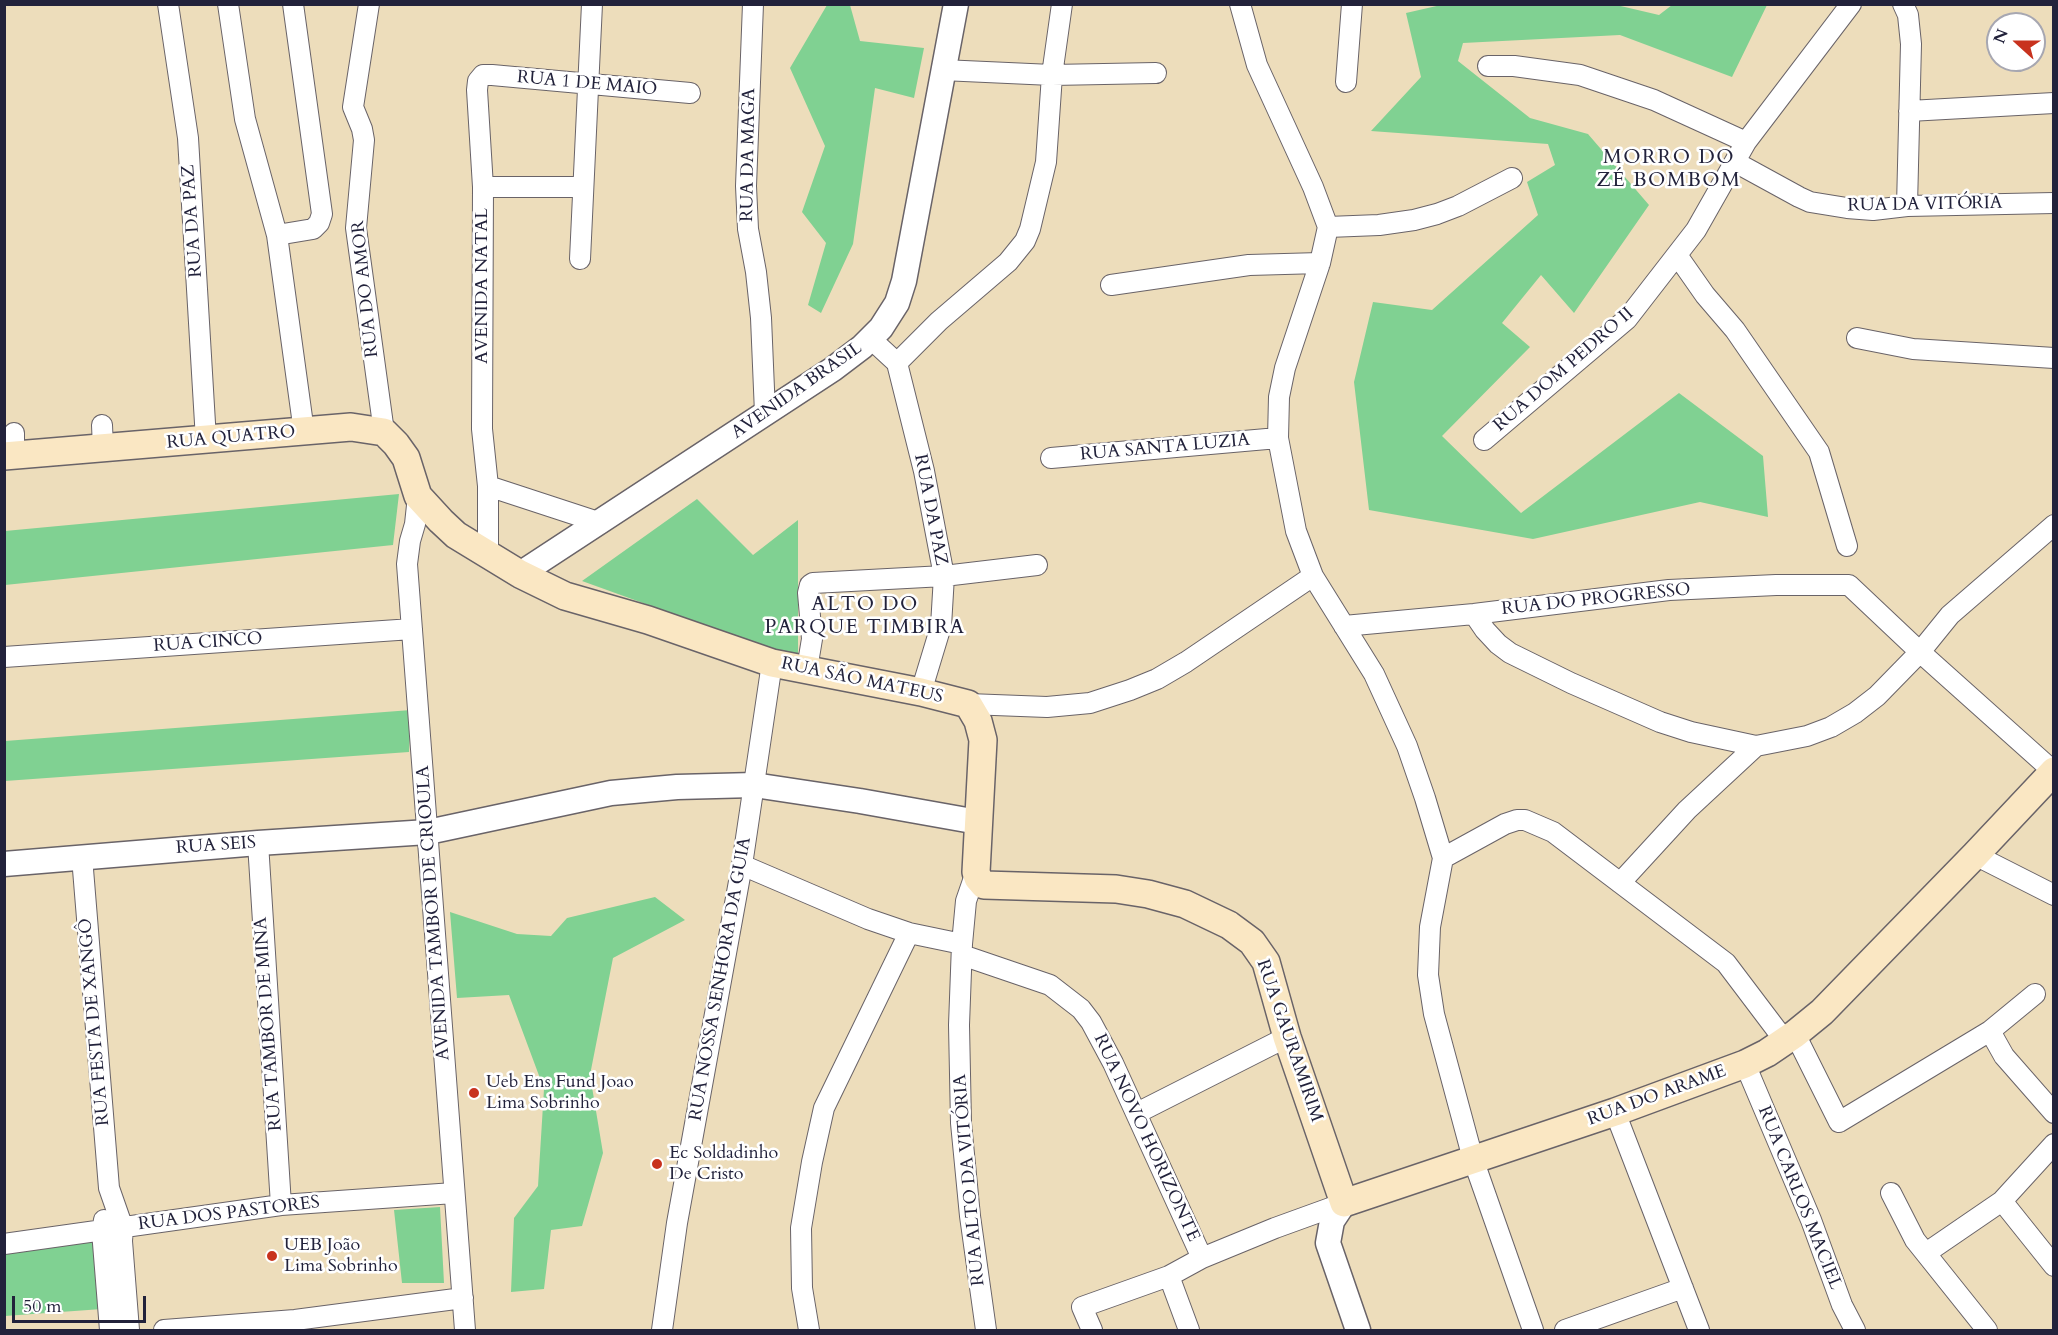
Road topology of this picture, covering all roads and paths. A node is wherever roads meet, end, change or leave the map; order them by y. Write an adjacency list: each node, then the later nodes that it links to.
1 (168, 4): 44 (street, RUA DA PAZ)
2 (228, 4): 31 (street)
3 (293, 4): 31 (street)
4 (369, 4): 42 (street, RUA DO AMOR)
5 (592, 4): 19 (street)
6 (744, 4): 13 (street)
7 (956, 4): 15 (street, AVENIDA BRASIL)
8 (1062, 4): 17 (street)
9 (1240, 4): 30 (street)
10 (1352, 4): 18 (street)
11 (1851, 4): 23 (street, RUA DOM PEDRO II)
12 (1903, 4): 22 (street)
13 (753, 5): 40 (street, RUA DA MAGA)
14 (1488, 66): 23 (street)
15 (942, 70): 17 (street); 37 (street, AVENIDA BRASIL)
16 (1156, 73): 17 (street)
17 (1052, 75): 39 (street)
18 (1346, 82)
19 (589, 83): 20 (street, RUA 1 DE MAIO); 26 (street, RUA 1 DE MAIO); 27 (street)
20 (690, 93)
21 (2054, 102): 22 (street)
22 (1909, 111): 29 (street)
23 (1746, 142): 24 (street, RUA DOM PEDRO II)
24 (1735, 162): 29 (street, RUA DA VITÓRIA); 32 (street, RUA DOM PEDRO II)
25 (1512, 178): 30 (street)
26 (483, 186): 27 (street, AVENIDA NATAL); 48 (street, AVENIDA NATAL)
27 (584, 187): 33 (street)
28 (2054, 203): 29 (street, RUA DA VITÓRIA)
29 (1907, 206)
30 (1328, 227): 34 (street)
31 (277, 235): 41 (street)
32 (1677, 255): 45 (street, RUA DOM PEDRO II); 52 (street)
33 (580, 259)
34 (1320, 262): 35 (street); 43 (street)
35 (1111, 285)
36 (1857, 338): 38 (street)
37 (871, 339): 39 (street); 40 (street, AVENIDA BRASIL)
38 (2054, 358)
39 (897, 363): 56 (street, RUA DA PAZ)
40 (765, 413): 50 (street, AVENIDA BRASIL)
41 (304, 432): 42 (main road, RUA QUATRO); 44 (main road, RUA QUATRO)
42 (384, 432): 49 (main road)
43 (1278, 438): 47 (street, RUA SANTA LUZIA); 57 (street)
44 (206, 440): 46 (main road, RUA QUATRO)
45 (1484, 440)
46 (11, 448)
47 (1051, 458)
48 (488, 486): 50 (street); 53 (street, AVENIDA NATAL)
49 (418, 496): 53 (main road, RUA SÃO MATEUS); 60 (street, AVENIDA TAMBOR DE CRIOULA)
50 (601, 523): 55 (street, AVENIDA BRASIL)
51 (2054, 525): 61 (street)
52 (1846, 546)
53 (488, 554): 55 (main road, RUA SÃO MATEUS)
54 (1037, 565): 56 (street)
55 (520, 574): 63 (main road, RUA SÃO MATEUS)
56 (944, 576): 64 (street); 65 (street, RUA DA PAZ)
57 (1313, 576): 59 (street); 66 (street, RUA SÃO MATEUS)
58 (1473, 614): 59 (street, RUA DO PROGRESSO); 61 (street, RUA DO PROGRESSO); 67 (street)
59 (1344, 626): 75 (street)
60 (412, 629): 62 (street, RUA CINCO); 71 (street, AVENIDA TAMBOR DE CRIOULA)
61 (1920, 652): 67 (street); 68 (street)
62 (4, 657)
63 (772, 663): 64 (main road, RUA SÃO MATEUS); 69 (street, RUA NOSSA SENHORA DA GUIA)
64 (807, 669): 65 (main road, RUA SÃO MATEUS)
65 (921, 692): 66 (main road, RUA SÃO MATEUS)
66 (968, 704): 70 (main road, RUA ALTO DA VITÓRIA)
67 (1756, 746): 79 (street)
68 (2053, 771): 73 (main road, RUA DO ARAME)
69 (754, 785): 70 (street, RUA SEIS); 71 (street, RUA SEIS); 77 (street, RUA NOSSA SENHORA DA GUIA)
70 (978, 822): 78 (main road, RUA ALTO DA VITÓRIA)
71 (428, 832): 72 (street, RUA SEIS); 94 (street, AVENIDA TAMBOR DE CRIOULA)
72 (258, 843): 74 (street, RUA SEIS); 98 (street, RUA TAMBOR DE MINA)
73 (1975, 855): 80 (street); 86 (main road, RUA DO ARAME)
74 (82, 856): 76 (street, RUA SEIS); 93 (street, RUA FESTA DE XANGÔ)
75 (1443, 858): 79 (street); 92 (street)
76 (4, 864)
77 (742, 865): 81 (street, RUA NOVO HORIZONTE); 114 (street, RUA NOSSA SENHORA DA GUIA)
78 (977, 882): 82 (street, RUA ALTO DA VITÓRIA); 85 (main road, RUA GAURAMIRIM)
79 (1620, 883): 86 (street)
80 (2054, 895)
81 (909, 933): 82 (street, RUA NOVO HORIZONTE); 115 (street)
82 (962, 950): 89 (street, RUA NOVO HORIZONTE); 116 (street, RUA ALTO DA VITÓRIA)
83 (2035, 994): 84 (street)
84 (1990, 1031): 86 (street); 90 (street)
85 (1287, 1037): 89 (street); 97 (main road, RUA GAURAMIRIM)
86 (1790, 1038): 87 (main road, RUA DO ARAME)
87 (1745, 1064): 88 (main road, RUA DO ARAME); 123 (street, RUA CARLOS MACIEL)
88 (1615, 1112): 92 (main road, RUA DO ARAME); 106 (street)
89 (1137, 1113): 103 (street, RUA NOVO HORIZONTE)
90 (2054, 1113)
91 (2054, 1144): 96 (street)
92 (1473, 1159): 97 (main road, RUA DO ARAME); 120 (street)
93 (109, 1188): 99 (street, RUA FESTA DE XANGÔ); 100 (street, RUA FESTA DE XANGÔ)
94 (454, 1193): 98 (street, RUA DOS PASTORES); 107 (street, AVENIDA TAMBOR DE CRIOULA)
95 (1891, 1193): 102 (street)
96 (2002, 1201): 102 (street); 104 (street)
97 (1344, 1203): 103 (street, RUA DO ARAME); 119 (street)
98 (281, 1205): 99 (street, RUA DOS PASTORES)
99 (123, 1228): 100 (street, RUA DOS PASTORES); 111 (street, RUA FESTA DE XANGÔ)
100 (102, 1230): 101 (street, RUA DOS PASTORES); 110 (street, RUA FESTA DE XANGÔ)
101 (4, 1244)
102 (1926, 1253): 124 (street)
103 (1202, 1258): 105 (street, RUA DO ARAME)
104 (2054, 1266)
105 (1169, 1276): 117 (street, RUA DO ARAME); 118 (street)
106 (1683, 1288): 109 (street); 122 (street)
107 (463, 1298): 108 (street); 113 (street, AVENIDA TAMBOR DE CRIOULA)
108 (295, 1325): 112 (street)
109 (1590, 1326): 121 (street)
110 (110, 1330)
111 (129, 1330)
112 (164, 1330)
113 (465, 1330)
114 (662, 1330)
115 (809, 1330)
116 (986, 1330)
117 (1092, 1330)
118 (1189, 1330)
119 (1358, 1330)
120 (1533, 1330)
121 (1565, 1330)
122 (1699, 1330)
123 (1855, 1330)
124 (1988, 1330)

